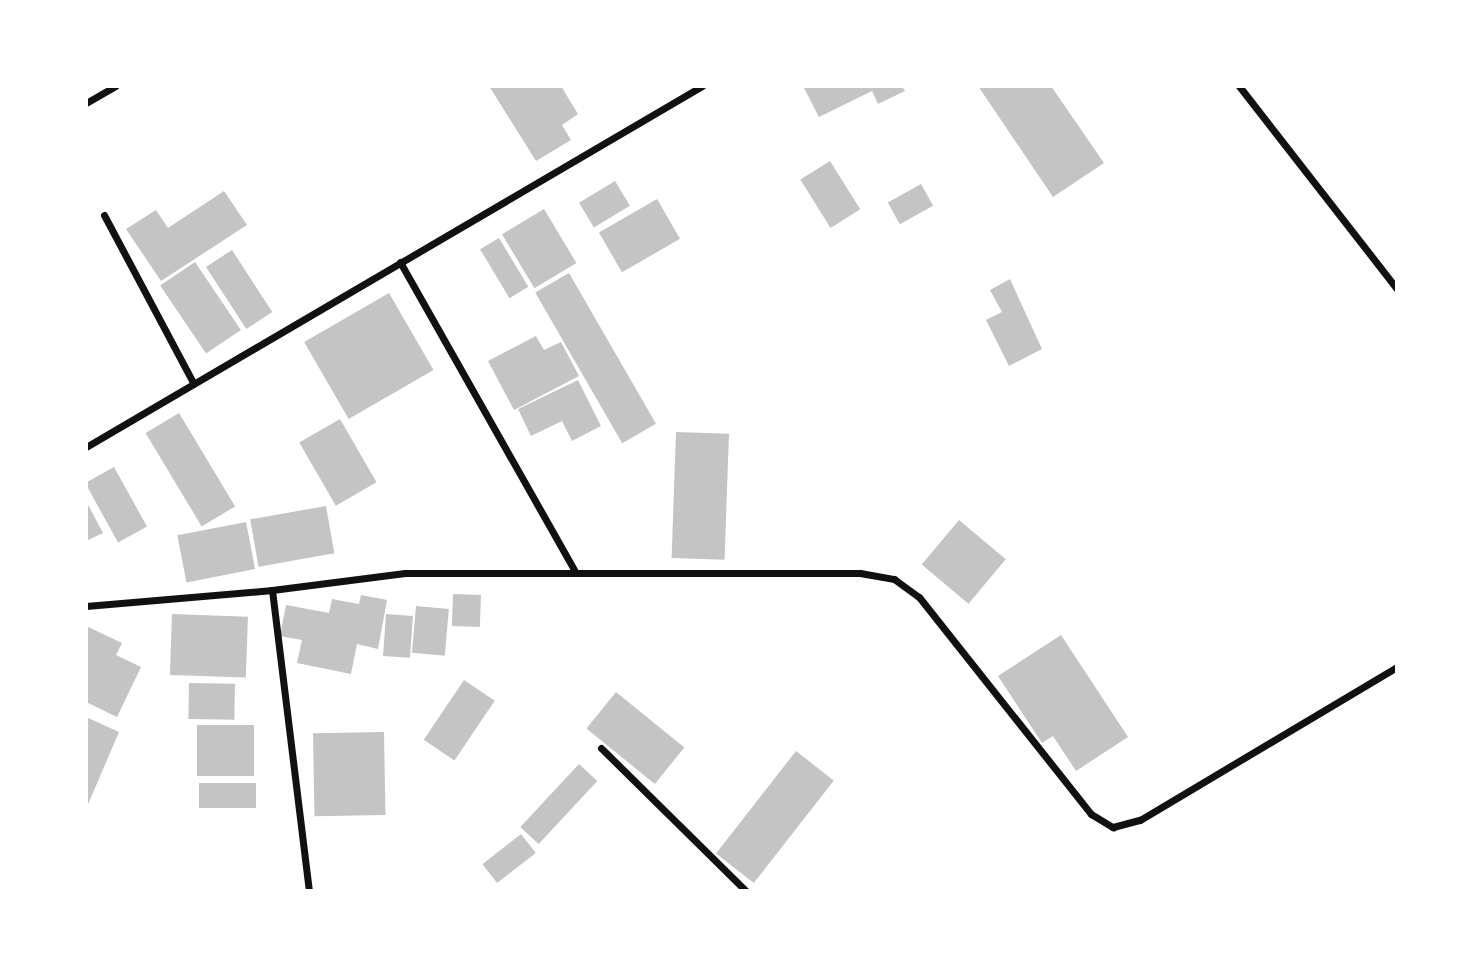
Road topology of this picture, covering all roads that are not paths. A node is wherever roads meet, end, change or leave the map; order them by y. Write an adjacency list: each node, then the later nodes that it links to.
1 (116, 86): 4 (street)
2 (702, 86): 6 (street)
3 (1239, 86): 7 (street)
4 (86, 103)
5 (104, 215): 8 (street)
6 (400, 262): 8 (street); 10 (street)
7 (1397, 289)
8 (194, 384): 9 (street)
9 (86, 447)
10 (575, 570): 11 (street); 13 (street)
11 (272, 590): 12 (street); 15 (street)
12 (86, 606)
13 (1397, 667)
14 (601, 748): 16 (street)
15 (309, 891)
16 (746, 891)

